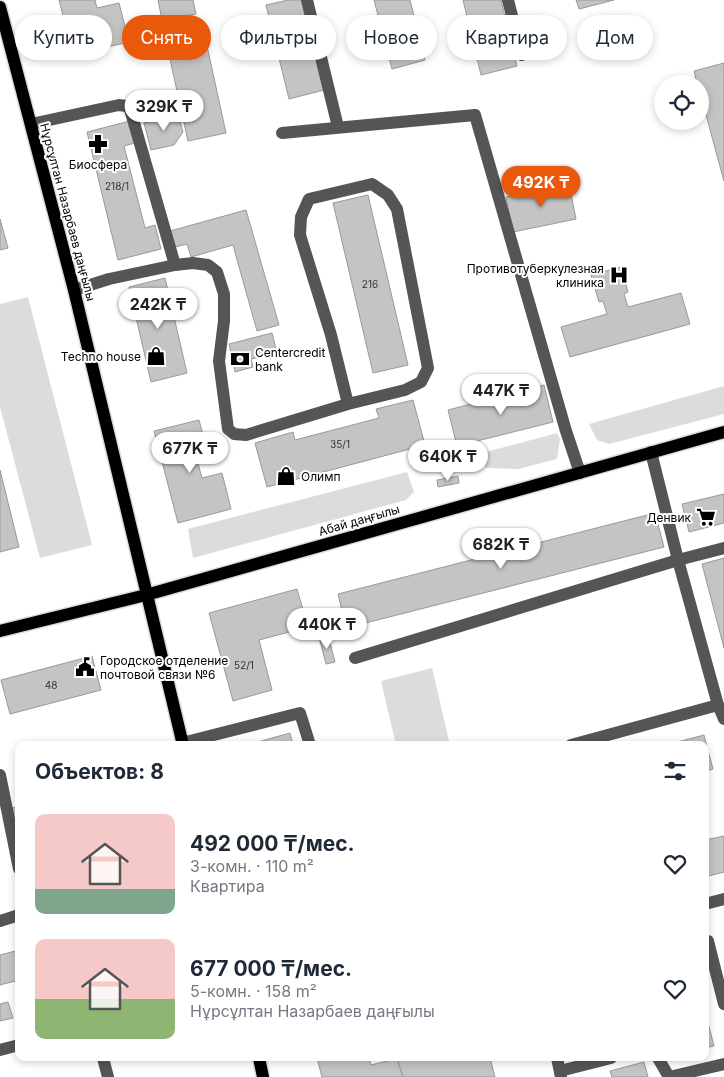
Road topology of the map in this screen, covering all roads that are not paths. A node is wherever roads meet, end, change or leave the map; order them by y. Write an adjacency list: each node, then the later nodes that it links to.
1 (307, 0): 6 (street)
2 (508, 0): 4 (street)
3 (0, 7): 5 (main road, Нұрсұлтан Назарбаев даңғылы)
4 (512, 15)
5 (31, 124): 8 (street); 9 (main road, Нұрсұлтан Назарбаев даңғылы)
6 (338, 127): 7 (street); 13 (street)
7 (282, 133)
8 (175, 265): 9 (street); 10 (street)
9 (74, 290): 16 (main road, Нұрсұлтан Назарбаев даңғылы)
10 (348, 404): 10 (street)
11 (724, 432): 12 (main road, Абай даңғылы)
12 (651, 452): 13 (main road, Абай даңғылы); 15 (street)
13 (580, 473): 16 (main road, Абай даңғылы)
14 (724, 548): 15 (street)
15 (678, 560): 18 (street); 19 (street)
16 (146, 595): 17 (main road, Абай даңғылы); 21 (main road, Нұрсұлтан Назарбаев даңғылы)
17 (0, 631)
18 (355, 658)
19 (718, 705): 20 (street); 24 (street)
20 (724, 719)
21 (181, 741)
22 (193, 741): 23 (street)
23 (309, 741)
24 (586, 741)
25 (0, 774): 26 (street)
26 (15, 849)
27 (724, 899): 28 (street)
28 (709, 903)
29 (15, 916): 30 (street)
30 (0, 921)
31 (709, 945): 32 (street)
32 (724, 1004)
33 (15, 1046): 34 (street)
34 (0, 1050)
35 (104, 1061): 42 (street)
36 (259, 1061): 43 (main road)
37 (558, 1061): 41 (street)
38 (601, 1061): 41 (street)
39 (660, 1061): 44 (street)
40 (724, 1064): 44 (street)
41 (560, 1074)
42 (108, 1077)
43 (263, 1077)
44 (669, 1077)

